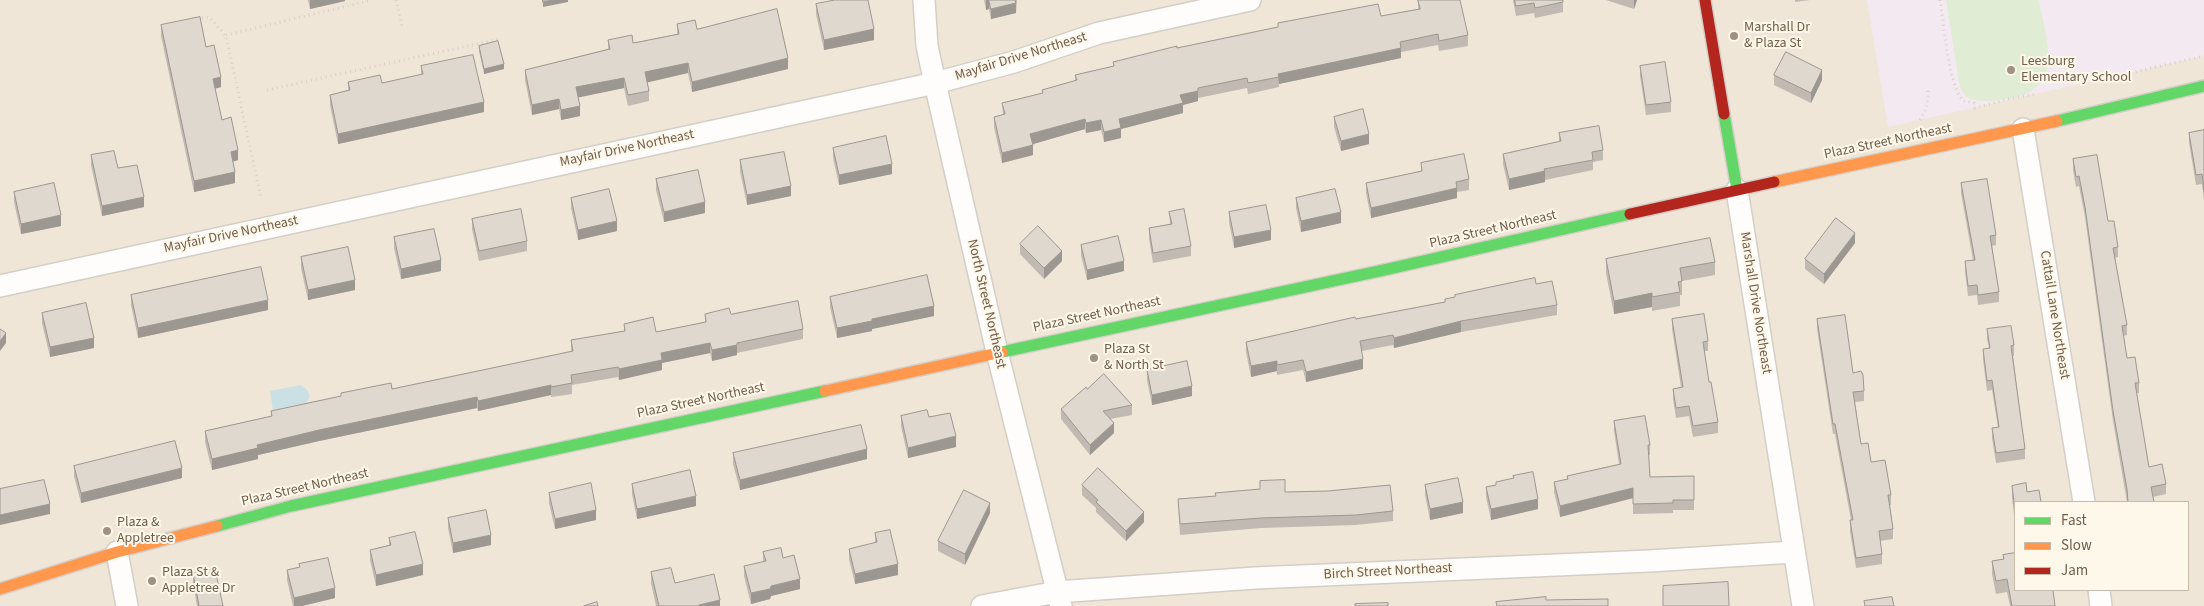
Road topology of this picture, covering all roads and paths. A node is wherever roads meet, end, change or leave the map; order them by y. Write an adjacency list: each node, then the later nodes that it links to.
1 (372, 0): 10 (path)
2 (396, 0): 9 (path)
3 (924, 0): 14 (street, North Street Northeast)
4 (1250, 0): 7 (street, Mayfair Drive Northeast)
5 (1705, 0): 21 (main road, Marshall Drive Northeast)
6 (1940, 0): 18 (path)
7 (1186, 7): 14 (street, Mayfair Drive Northeast)
8 (194, 20): 10 (path)
9 (402, 26)
10 (226, 35): 22 (path)
11 (499, 39): 17 (path)
12 (2204, 56): 13 (path)
13 (2121, 75)
14 (936, 83): 23 (street, Mayfair Drive Northeast); 24 (street, North Street Northeast)
15 (2204, 86): 20 (main road, Plaza Street Northeast)
16 (1928, 89): 19 (path)
17 (267, 90)
18 (2036, 94)
19 (1920, 120)
20 (2023, 129): 21 (main road, Plaza Street Northeast); 25 (street, Cattail Lane Northeast)
21 (1737, 190): 24 (main road, Plaza Street Northeast); 27 (street, Marshall Drive Northeast)
22 (261, 198)
23 (0, 286)
24 (997, 352): 26 (main road, Plaza Street Northeast); 30 (street, North Street Northeast)
25 (2084, 501)
26 (116, 552): 28 (main road, Plaza Street Northeast); 31 (street)
27 (1794, 552): 30 (street, Birch Street Northeast); 33 (street, Marshall Drive Northeast)
28 (0, 588)
29 (2099, 591): 34 (street)
30 (1059, 599): 32 (street, Birch Street Northeast)
31 (127, 606)
32 (982, 606)
33 (1804, 606)
34 (2101, 606)

